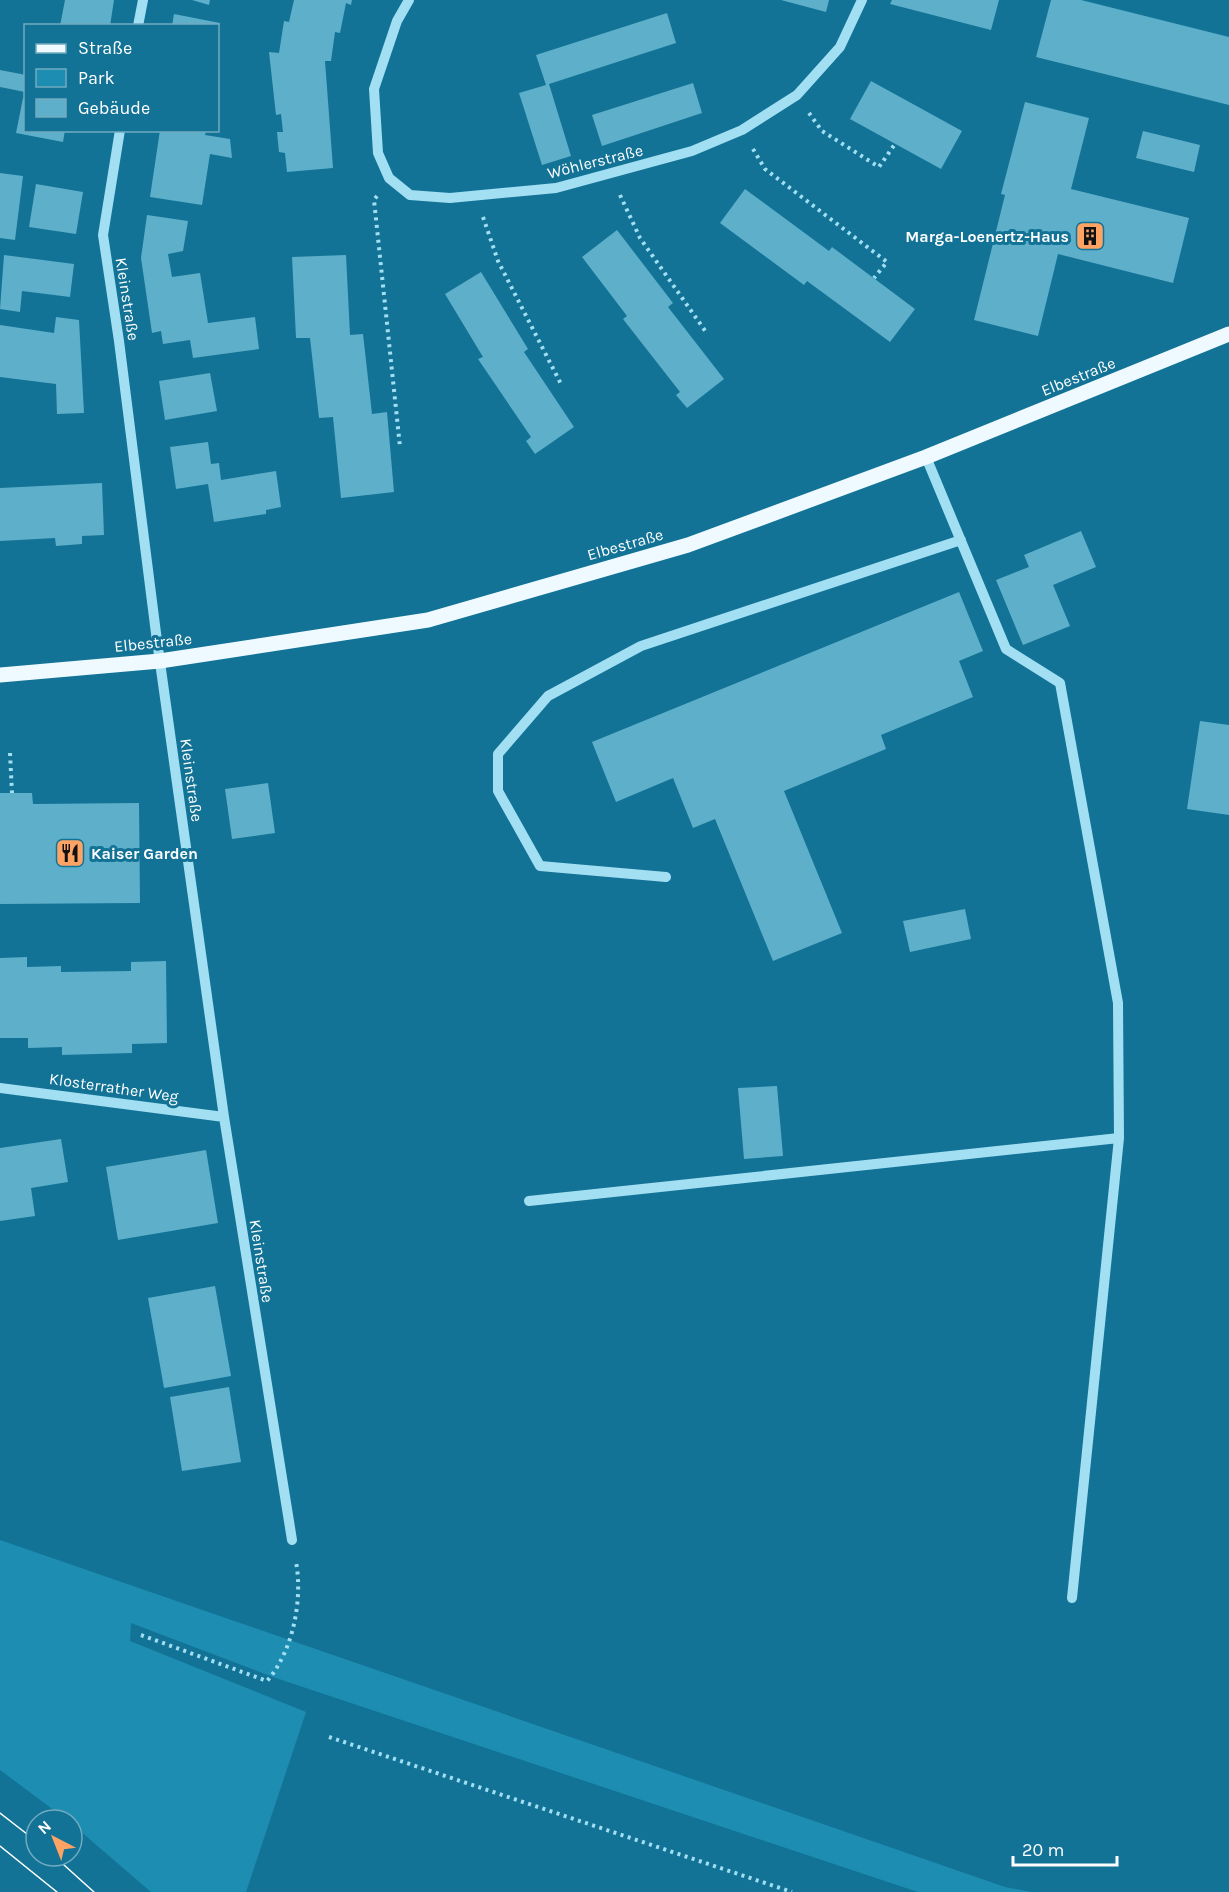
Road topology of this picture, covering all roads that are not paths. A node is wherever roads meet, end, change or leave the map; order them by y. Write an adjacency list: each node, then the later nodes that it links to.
1 (143, 0): 4 (street)
2 (409, 0): 3 (street, Wöhlerstraße)
3 (862, 0)
4 (138, 24)
5 (120, 132): 9 (street, Kleinstraße)
6 (1229, 334): 7 (main road, Elbestraße)
7 (927, 457): 8 (street); 9 (main road, Elbestraße)
8 (961, 540): 11 (street); 14 (street)
9 (160, 661): 10 (main road, Elbestraße); 13 (street, Kleinstraße)
10 (0, 675)
11 (666, 878)
12 (0, 1088): 13 (street, Klosterrather Weg)
13 (224, 1117): 16 (street, Kleinstraße)
14 (1119, 1138): 15 (street); 17 (street)
15 (529, 1201)
16 (292, 1540)
17 (1072, 1598)

